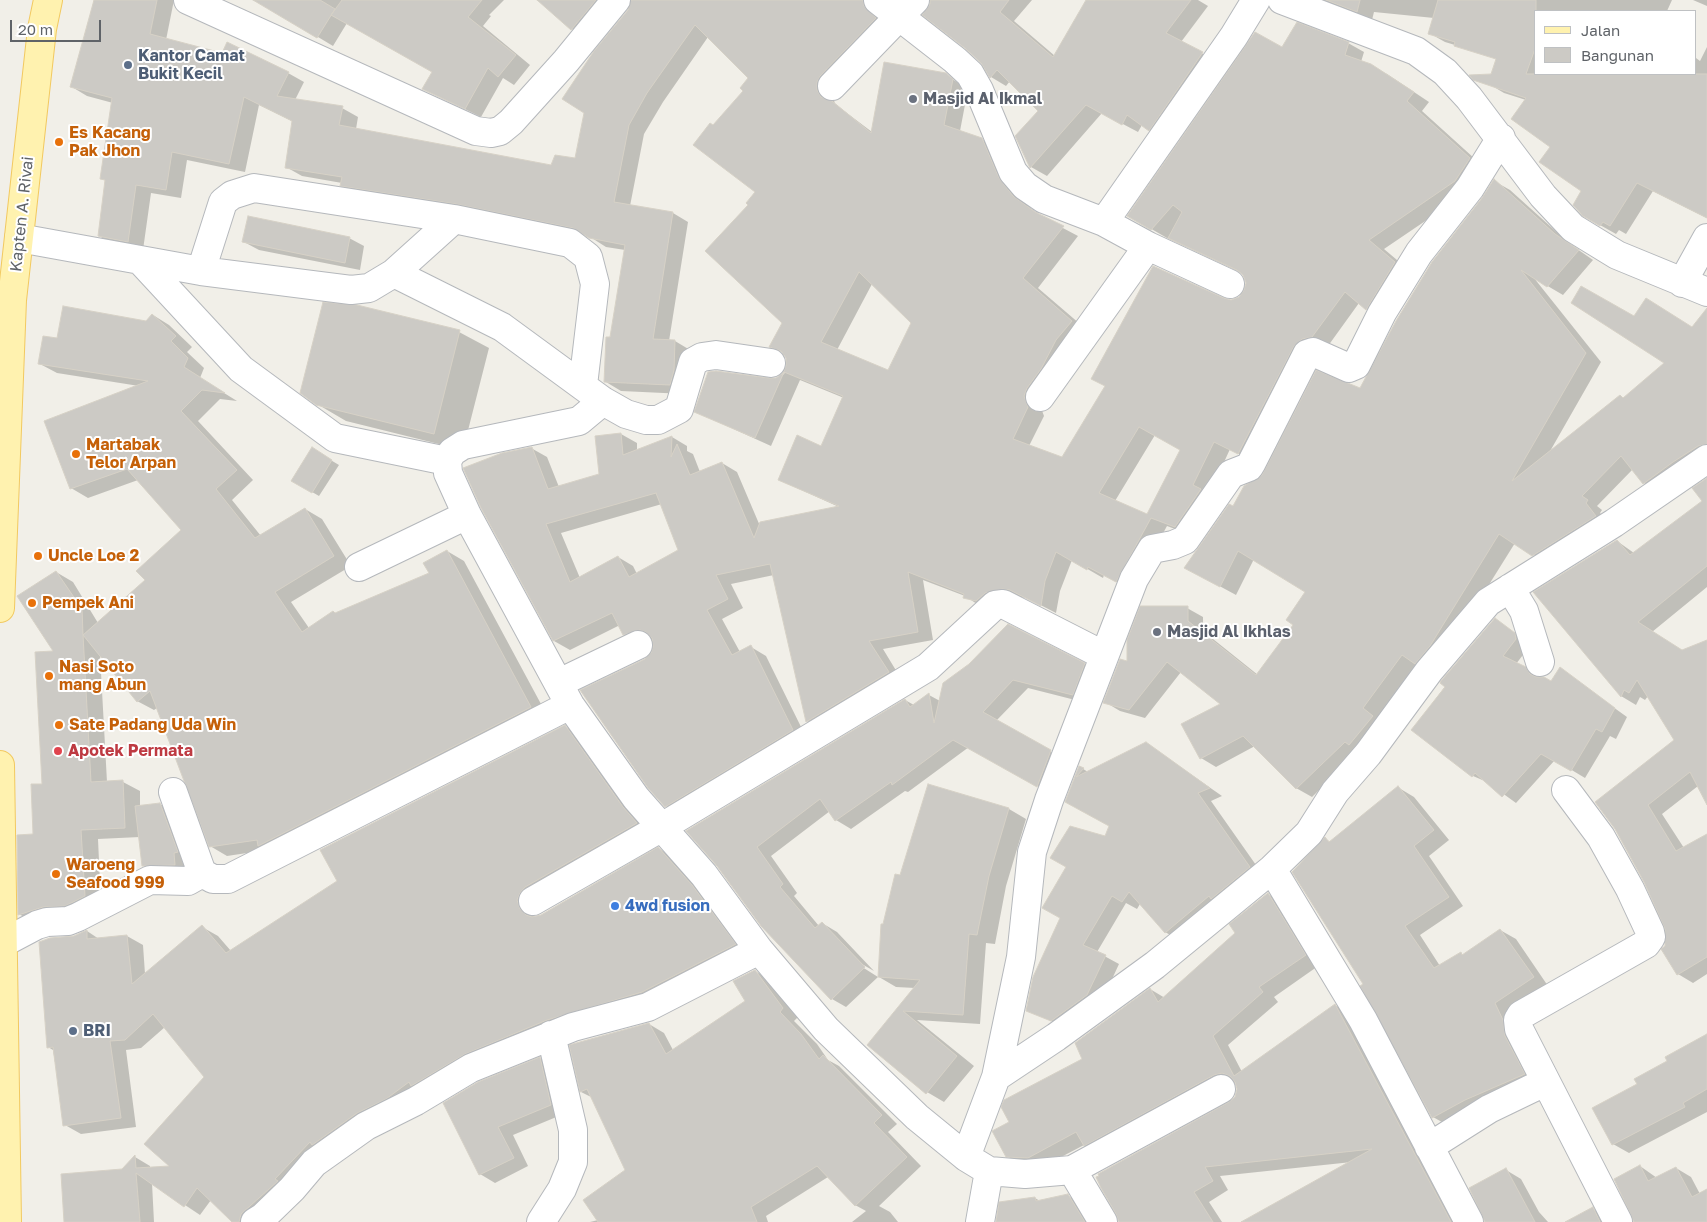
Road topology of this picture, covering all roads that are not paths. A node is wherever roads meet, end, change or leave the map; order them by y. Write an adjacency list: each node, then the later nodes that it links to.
1 (48, 0): 11 (main road, Kapten A. Rivai)
2 (188, 0): 3 (street)
3 (616, 0)
4 (1256, 0): 10 (street)
5 (1286, 1): 8 (street)
6 (897, 6): 7 (street); 10 (street)
7 (832, 86)
8 (1501, 138): 18 (street); 29 (street)
9 (454, 219): 15 (street); 16 (street); 20 (street)
10 (1104, 222): 13 (street)
11 (19, 238): 14 (street); 27 (main road, Kapten A. Rivai)
12 (1707, 238): 18 (street)
13 (1148, 246): 17 (street); 21 (street)
14 (140, 260): 15 (street); 23 (street)
15 (201, 271): 16 (street)
16 (394, 273): 20 (street)
17 (1230, 284)
18 (1695, 288)
19 (771, 363): 20 (street)
20 (593, 393): 23 (street)
21 (1040, 397)
22 (1707, 459): 26 (street)
23 (447, 461): 24 (street)
24 (467, 514): 25 (street); 31 (street)
25 (359, 568)
26 (1510, 588): 30 (street); 36 (street)
27 (0, 608)
28 (638, 645): 31 (street)
29 (1103, 655): 35 (street); 42 (street)
30 (1540, 662)
31 (565, 694): 35 (street); 37 (street)
32 (0, 765): 39 (main road)
33 (1566, 790): 43 (street)
34 (173, 792): 37 (street)
35 (662, 827): 38 (street); 40 (street)
36 (1272, 869): 42 (street); 45 (street)
37 (202, 873): 39 (street)
38 (533, 901)
39 (3, 943): 49 (main road)
40 (759, 950): 41 (street); 46 (street)
41 (551, 1035): 50 (street); 51 (street)
42 (996, 1077): 46 (street)
43 (1545, 1082): 45 (street); 55 (street)
44 (1221, 1089): 47 (street)
45 (1429, 1147): 54 (street)
46 (966, 1157): 48 (street)
47 (1072, 1170): 48 (street); 53 (street)
48 (989, 1171): 52 (street)
49 (7, 1222)
50 (255, 1222)
51 (541, 1222)
52 (980, 1222)
53 (1103, 1222)
54 (1469, 1222)
55 (1618, 1222)

